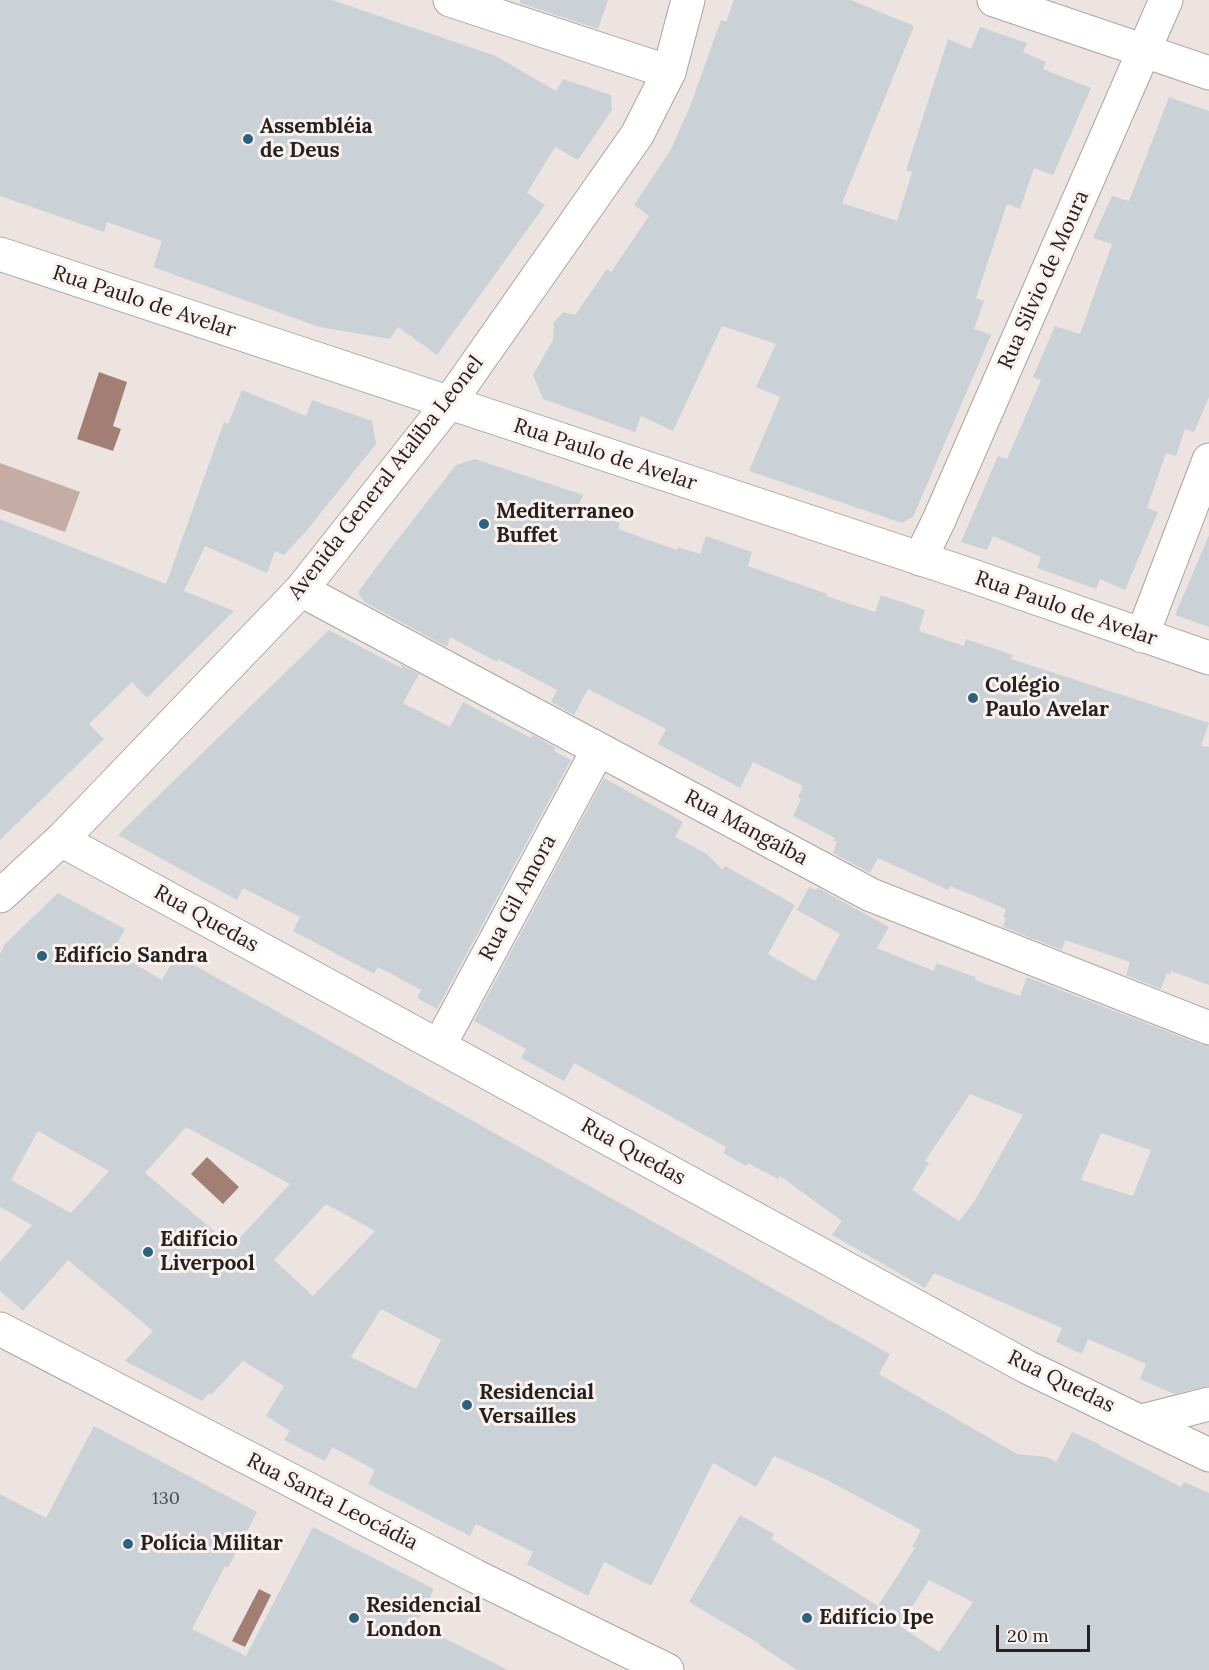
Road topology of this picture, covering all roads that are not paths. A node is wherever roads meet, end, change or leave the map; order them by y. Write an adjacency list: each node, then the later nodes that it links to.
1 (450, 0): 6 (street)
2 (688, 0): 6 (street, Avenida General Ataliba Leonel)
3 (994, 0): 5 (street)
4 (1166, 0): 5 (street, Rua Silvio de Moura)
5 (1144, 51): 7 (street); 11 (street, Rua Silvio de Moura)
6 (669, 72): 9 (street, Avenida General Ataliba Leonel)
7 (1209, 73)
8 (0, 254): 9 (street, Rua Paulo de Avelar)
9 (449, 403): 11 (street, Rua Paulo de Avelar); 12 (street, Avenida General Ataliba Leonel)
10 (1209, 460): 13 (street)
11 (920, 559): 13 (street, Rua Paulo de Avelar)
12 (301, 590): 15 (street, Rua Mangaíba); 16 (street, Avenida General Ataliba Leonel)
13 (1142, 636): 14 (street, Rua Paulo de Avelar)
14 (1209, 658)
15 (598, 750): 18 (street, Rua Mangaíba); 19 (street, Rua Gil Amora)
16 (61, 840): 17 (street, Avenida General Ataliba Leonel); 19 (street, Rua Quedas)
17 (0, 896)
18 (1209, 1028)
19 (439, 1046): 22 (street, Rua Quedas)
20 (0, 1329): 24 (street, Rua Santa Leocádia)
21 (1209, 1404): 22 (street)
22 (1142, 1421): 23 (street, Rua Quedas)
23 (1209, 1455)
24 (667, 1670)

